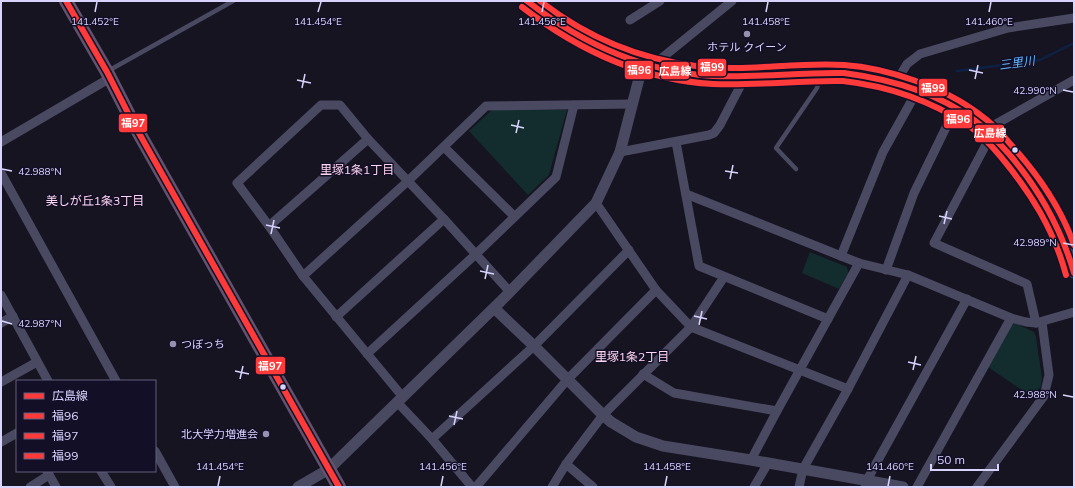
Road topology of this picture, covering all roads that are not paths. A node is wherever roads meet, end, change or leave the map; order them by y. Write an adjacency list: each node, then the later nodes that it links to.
1 (66, 1): 10 (highway)
2 (233, 1): 10 (lane)
3 (527, 1): 8 (street)
4 (660, 1): 7 (street)
5 (732, 1): 8 (street)
6 (1074, 18): 13 (street)
7 (630, 20)
8 (648, 65): 11 (street); 15 (street)
9 (821, 72): 11 (street); 13 (street); 24 (lane)
10 (108, 75): 20 (street); 74 (highway)
11 (745, 77): 21 (street)
12 (1074, 80): 18 (street)
13 (895, 84): 14 (street)
14 (917, 91): 17 (street); 34 (street)
15 (633, 104): 16 (street); 23 (street)
16 (574, 105): 22 (street); 29 (street)
17 (955, 109): 18 (street); 36 (street)
18 (989, 132): 37 (street); 51 (street)
19 (368, 139): 26 (street); 31 (street); 31 (street)
20 (1, 142)
21 (676, 142): 23 (street); 27 (street)
22 (444, 147): 26 (street); 29 (street)
23 (620, 152): 28 (street)
24 (796, 169)
25 (1, 173): 60 (street)
26 (408, 181): 30 (street); 39 (street)
27 (686, 194): 34 (street); 40 (street)
28 (596, 203): 32 (street); 42 (street)
29 (514, 216): 33 (street)
30 (444, 218): 33 (street); 48 (street)
31 (270, 226): 39 (street)
32 (629, 250): 41 (street); 54 (street)
33 (476, 254): 42 (street); 55 (street)
34 (841, 256): 35 (street)
35 (859, 263): 36 (street); 50 (street)
36 (886, 270): 38 (street)
37 (1074, 273)
38 (908, 275): 44 (street); 63 (street)
39 (303, 276): 48 (street)
40 (724, 277): 50 (street); 53 (street)
41 (656, 290): 53 (street); 61 (street)
42 (510, 292): 45 (street)
43 (1, 295): 47 (street)
44 (967, 299): 49 (street); 78 (street)
45 (494, 308): 54 (street); 64 (street)
46 (1074, 312): 51 (street)
47 (13, 316): 52 (street); 56 (street)
48 (336, 317): 55 (street)
49 (1011, 318): 51 (street); 92 (street)
50 (828, 319): 57 (street)
51 (1039, 322): 93 (street)
52 (1, 323)
53 (691, 326): 57 (street); 58 (street)
54 (534, 346): 61 (street); 68 (street)
55 (367, 354): 64 (street)
56 (37, 362): 59 (street); 62 (street)
57 (800, 370): 63 (street); 65 (street)
58 (643, 374): 65 (street); 66 (street)
59 (47, 380)
60 (112, 380)
61 (568, 380): 66 (street); 86 (street)
62 (1, 382)
63 (848, 389): 75 (street)
64 (400, 399): 68 (street); 74 (street)
65 (776, 411): 71 (street)
66 (603, 415): 71 (street); 73 (street)
67 (16, 434): 69 (street)
68 (432, 439): 85 (street)
69 (1, 442)
70 (156, 453): 82 (street)
71 (752, 460): 72 (street)
72 (768, 463): 75 (street); 89 (street)
73 (566, 464): 87 (street); 88 (street)
74 (329, 468): 83 (street); 84 (highway)
75 (803, 469): 78 (street); 90 (street)
76 (102, 472): 81 (street)
77 (48, 473): 79 (street); 80 (street)
78 (866, 484): 91 (street)
79 (30, 487)
80 (56, 487)
81 (111, 487)
82 (175, 487)
83 (298, 487)
84 (339, 487)
85 (472, 487)
86 (476, 487)
87 (552, 487)
88 (593, 487)
89 (754, 487)
90 (799, 487)
91 (903, 487)
92 (917, 487)
93 (977, 487)

